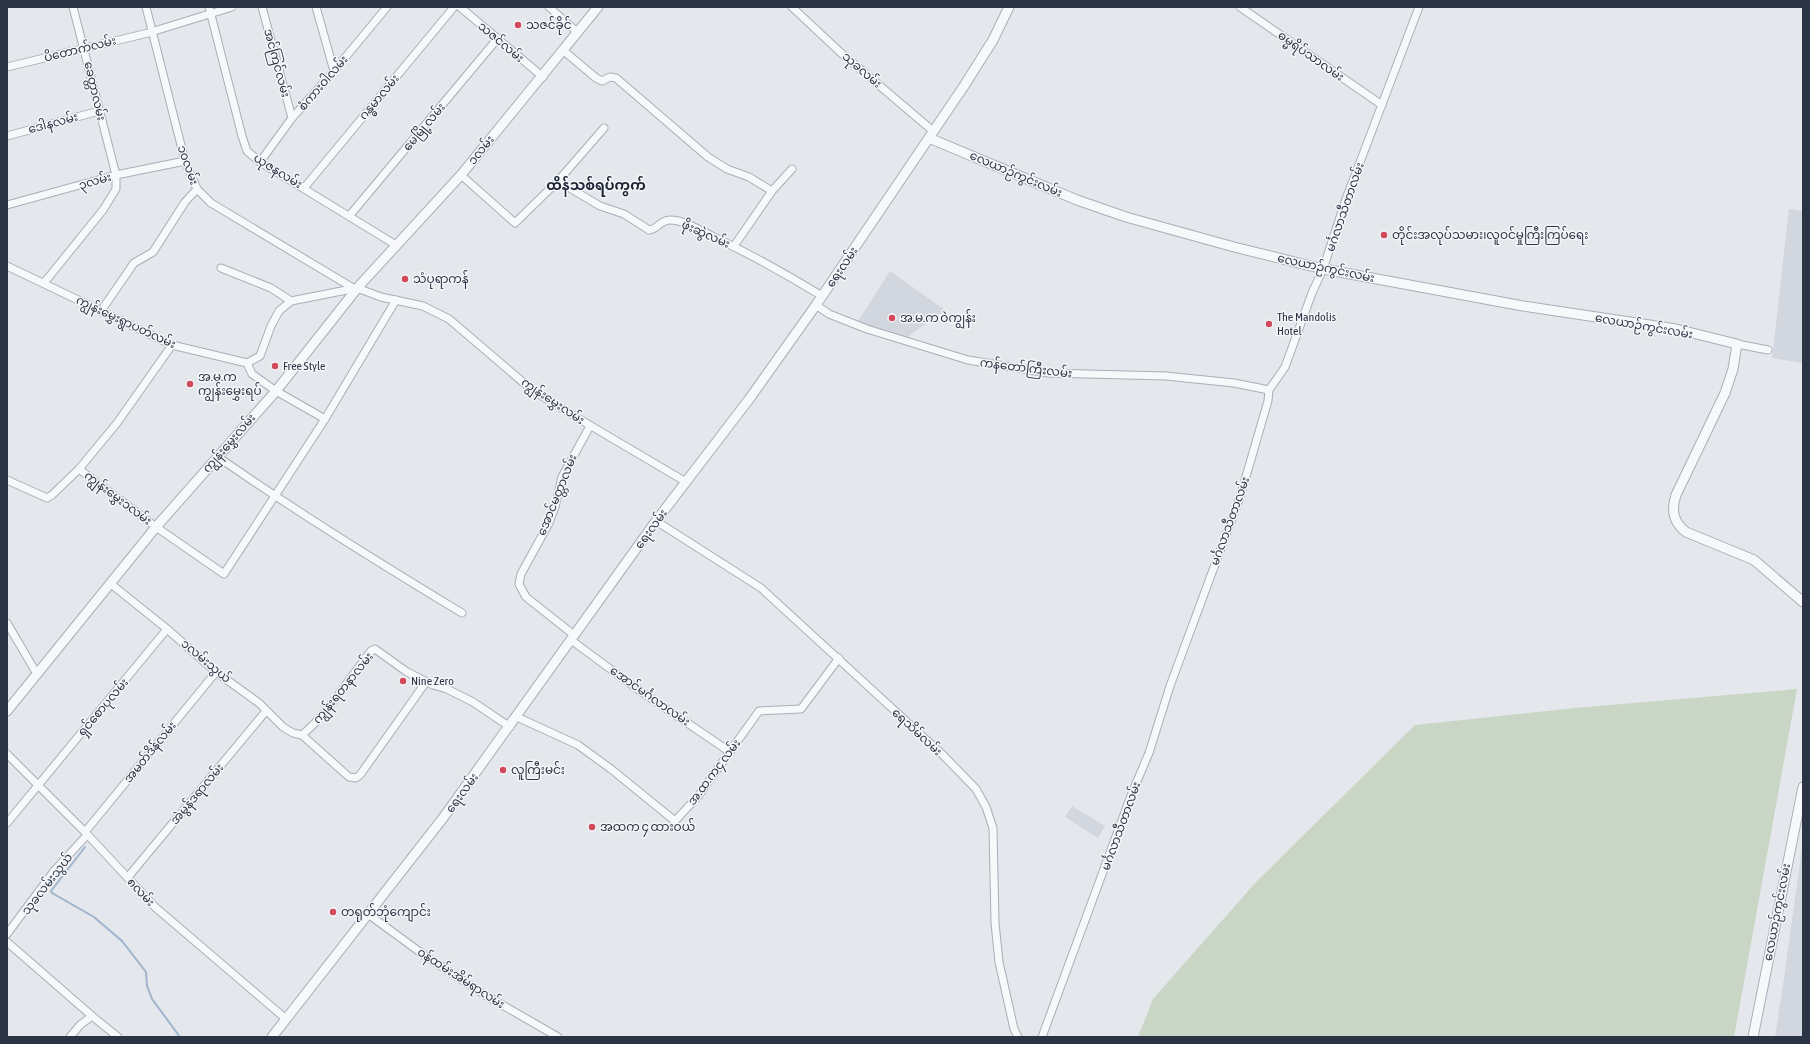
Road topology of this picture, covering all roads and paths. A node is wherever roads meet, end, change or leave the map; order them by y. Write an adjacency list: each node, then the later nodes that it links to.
1 (73, 7): 19 (street, ခေတ္တာလမ်း)
2 (146, 7): 16 (street, ၁၀လမ်း)
3 (232, 7): 15 (street)
4 (262, 7): 26 (street, အင်ကြင်လမ်း)
5 (316, 7): 22 (street)
6 (387, 7): 22 (street, စံကားဝါလမ်း)
7 (454, 7): 36 (street, ဂန္ဓမာလမ်း)
8 (460, 7): 18 (street, သဇင်လမ်း)
9 (548, 7): 17 (street)
10 (598, 7): 17 (street, ၁လမ်း)
11 (792, 7): 28 (street, သုခလမ်း)
12 (1009, 7): 28 (street, ရေးလမ်း)
13 (1240, 7): 24 (street, ဓမ္မရိပ်သာလမ်း)
14 (1419, 7): 24 (street, မင်္ဂလာသီတာလမ်း)
15 (209, 10): 16 (street, ပိတောက်လမ်း); 31 (street, ယုဇနလမ်း)
16 (153, 31): 19 (street, ပိတောက်လမ်း); 30 (street, ၁၀လမ်း)
17 (578, 33): 20 (street, ၁လမ်း)
18 (498, 38): 23 (street, သဇင်လမ်း); 40 (street, မေမြို့လမ်း)
19 (85, 48): 21 (street, ပိတောက်လမ်း); 25 (street, ခေတ္တာလမ်း)
20 (564, 51): 23 (street, ၁လမ်း); 38 (street)
21 (7, 67)
22 (334, 71): 26 (street, စံကားဝါလမ်း)
23 (543, 77): 34 (street, ၁လမ်း)
24 (1382, 105): 45 (street, မင်္ဂလာသီတာလမ်း)
25 (99, 111): 29 (street, ဒေါနလမ်း); 33 (street, ခေတ္တာလမ်း)
26 (292, 118): 31 (street, စံကားဝါလမ်း)
27 (604, 128): 35 (street)
28 (931, 135): 45 (street, လေယာဉ်ကွင်းလမ်း); 48 (street, ရေးလမ်း)
29 (7, 136)
30 (185, 161): 33 (street, ၃လမ်း); 37 (street, ၁၀လမ်း)
31 (260, 162): 36 (street, ယုဇနလမ်း)
32 (792, 169): 38 (street)
33 (116, 175): 39 (street, ၃လမ်း); 46 (street)
34 (461, 176): 35 (street); 41 (street, ၁လမ်း)
35 (558, 180): 42 (street, ဖိုးဆွဲလမ်း)
36 (304, 188): 40 (street, ယုဇနလမ်း)
37 (197, 189): 47 (street, ၁၀လမ်း); 52 (street)
38 (772, 191): 42 (street)
39 (7, 205)
40 (350, 215): 41 (street, ယုဇနလမ်း)
41 (396, 245): 47 (street, ၁လမ်း)
42 (734, 246): 48 (street, ဖိုးဆွဲလမ်း)
43 (7, 266): 46 (street, ကျွန်းမွှေးရွာပတ်လမ်း)
44 (221, 268): 50 (street)
45 (1323, 269): 53 (street, လေယာဉ်ကွင်းလမ်း); 57 (street, မင်္ဂလာသီတာလမ်း)
46 (44, 283): 52 (street, ကျွန်းမွှေးရွာပတ်လမ်း)
47 (355, 288): 49 (street, ကျွန်းမွှေးလမ်း); 50 (street); 58 (street, ကျွန်းမွှေးလမ်း)
48 (822, 296): 51 (street, ရေးလမ်း)
49 (396, 300): 59 (street); 60 (street, ကျွန်းမွှေးလမ်း)
50 (291, 301): 56 (street)
51 (816, 305): 57 (street, ကန်တော်ကြီးလမ်း); 64 (street, ရေးလမ်း)
52 (101, 311): 54 (street, ကျွန်းမွှေးရွာပတ်လမ်း)
53 (1737, 344): 55 (street, လေယာဉ်ကွင်းလမ်း); 69 (street)
54 (172, 345): 56 (street, ကျွန်းမွှေးရွာပတ်လမ်း); 62 (street)
55 (1768, 350)
56 (247, 363): 58 (street)
57 (1269, 390): 100 (street, မင်္ဂလာသီတာလမ်း)
58 (276, 391): 59 (street); 61 (street, ကျွန်းမွှေးလမ်း)
59 (325, 419): 65 (street)
60 (590, 426): 64 (street, ကျွန်းမွှေးလမ်း); 73 (street, အောင်မတ္တာလမ်း)
61 (218, 457): 65 (street); 67 (street, ကျွန်းမွှေးလမ်း)
62 (79, 469): 63 (street); 67 (street, ကျွန်းမွှေး၁လမ်း)
63 (7, 480)
64 (686, 482): 66 (street, ရေးလမ်း)
65 (275, 497): 67 (street, ကျွန်းမွှေး၁လမ်း); 70 (street)
66 (656, 521): 73 (street, ရေးလမ်း); 74 (street, ရေသိမ်လမ်း)
67 (156, 527): 68 (street, ကျွန်းမွှေးလမ်း)
68 (111, 584): 72 (street, ၁လမ်းသွယ်); 76 (street, ကျွန်းမွှေးလမ်း)
69 (1803, 602)
70 (462, 613)
71 (7, 623): 76 (street)
72 (167, 629): 75 (street, ၁လမ်းသွယ်); 85 (street, ရှင်စောပုလမ်း)
73 (573, 637): 80 (street, ရေးလမ်း); 83 (street, အောင်မင်္ဂလာလမ်း)
74 (839, 658): 83 (street, အ.ထ.က၄ လမ်း); 99 (street, ရေသိမ်လမ်း)
75 (216, 672): 79 (street, ၁လမ်းသွယ်); 88 (street, အမတ်ဒိန်လမ်း)
76 (37, 674): 78 (street, ကျွန်းမွှေးလမ်း)
77 (426, 682): 81 (street, ကျွန်းရတနာလမ်း); 82 (street, ကျွန်းရတနာလမ်း); 82 (street, ၁လမ်းသွယ်)
78 (7, 711)
79 (266, 711): 82 (street, ၁လမ်းသွယ်); 89 (street, အဲမွန်ဒရာလမ်း)
80 (517, 717): 81 (street, ရေးလမ်း); 83 (street, အ.ထ.က၄ လမ်း)
81 (510, 727): 90 (street, ရေးလမ်း)
82 (302, 735)
83 (730, 752)
84 (7, 754): 85 (street, ၈လမ်း)
85 (38, 786): 87 (street, ရှင်စောပုလမ်း); 88 (street, ၈လမ်း)
86 (1803, 787): 101 (street, လေယာဉ်ကွင်းလမ်း)
87 (7, 823)
88 (86, 834): 89 (street, ၈လမ်း); 91 (street, သုခလမ်းသွယ်)
89 (128, 877): 94 (street, ၈လမ်း)
90 (368, 914): 94 (street, ရေးလမ်း); 98 (street, ၀န်ထမ်းအိမ်ရာလမ်း)
91 (7, 934)
92 (7, 942): 93 (street)
93 (92, 1016): 95 (street); 96 (street)
94 (286, 1019): 97 (street, ရေးလမ်း)
95 (70, 1037)
96 (118, 1037)
97 (272, 1037)
98 (558, 1037)
99 (1018, 1037)
100 (1042, 1037)
101 (1753, 1037)

